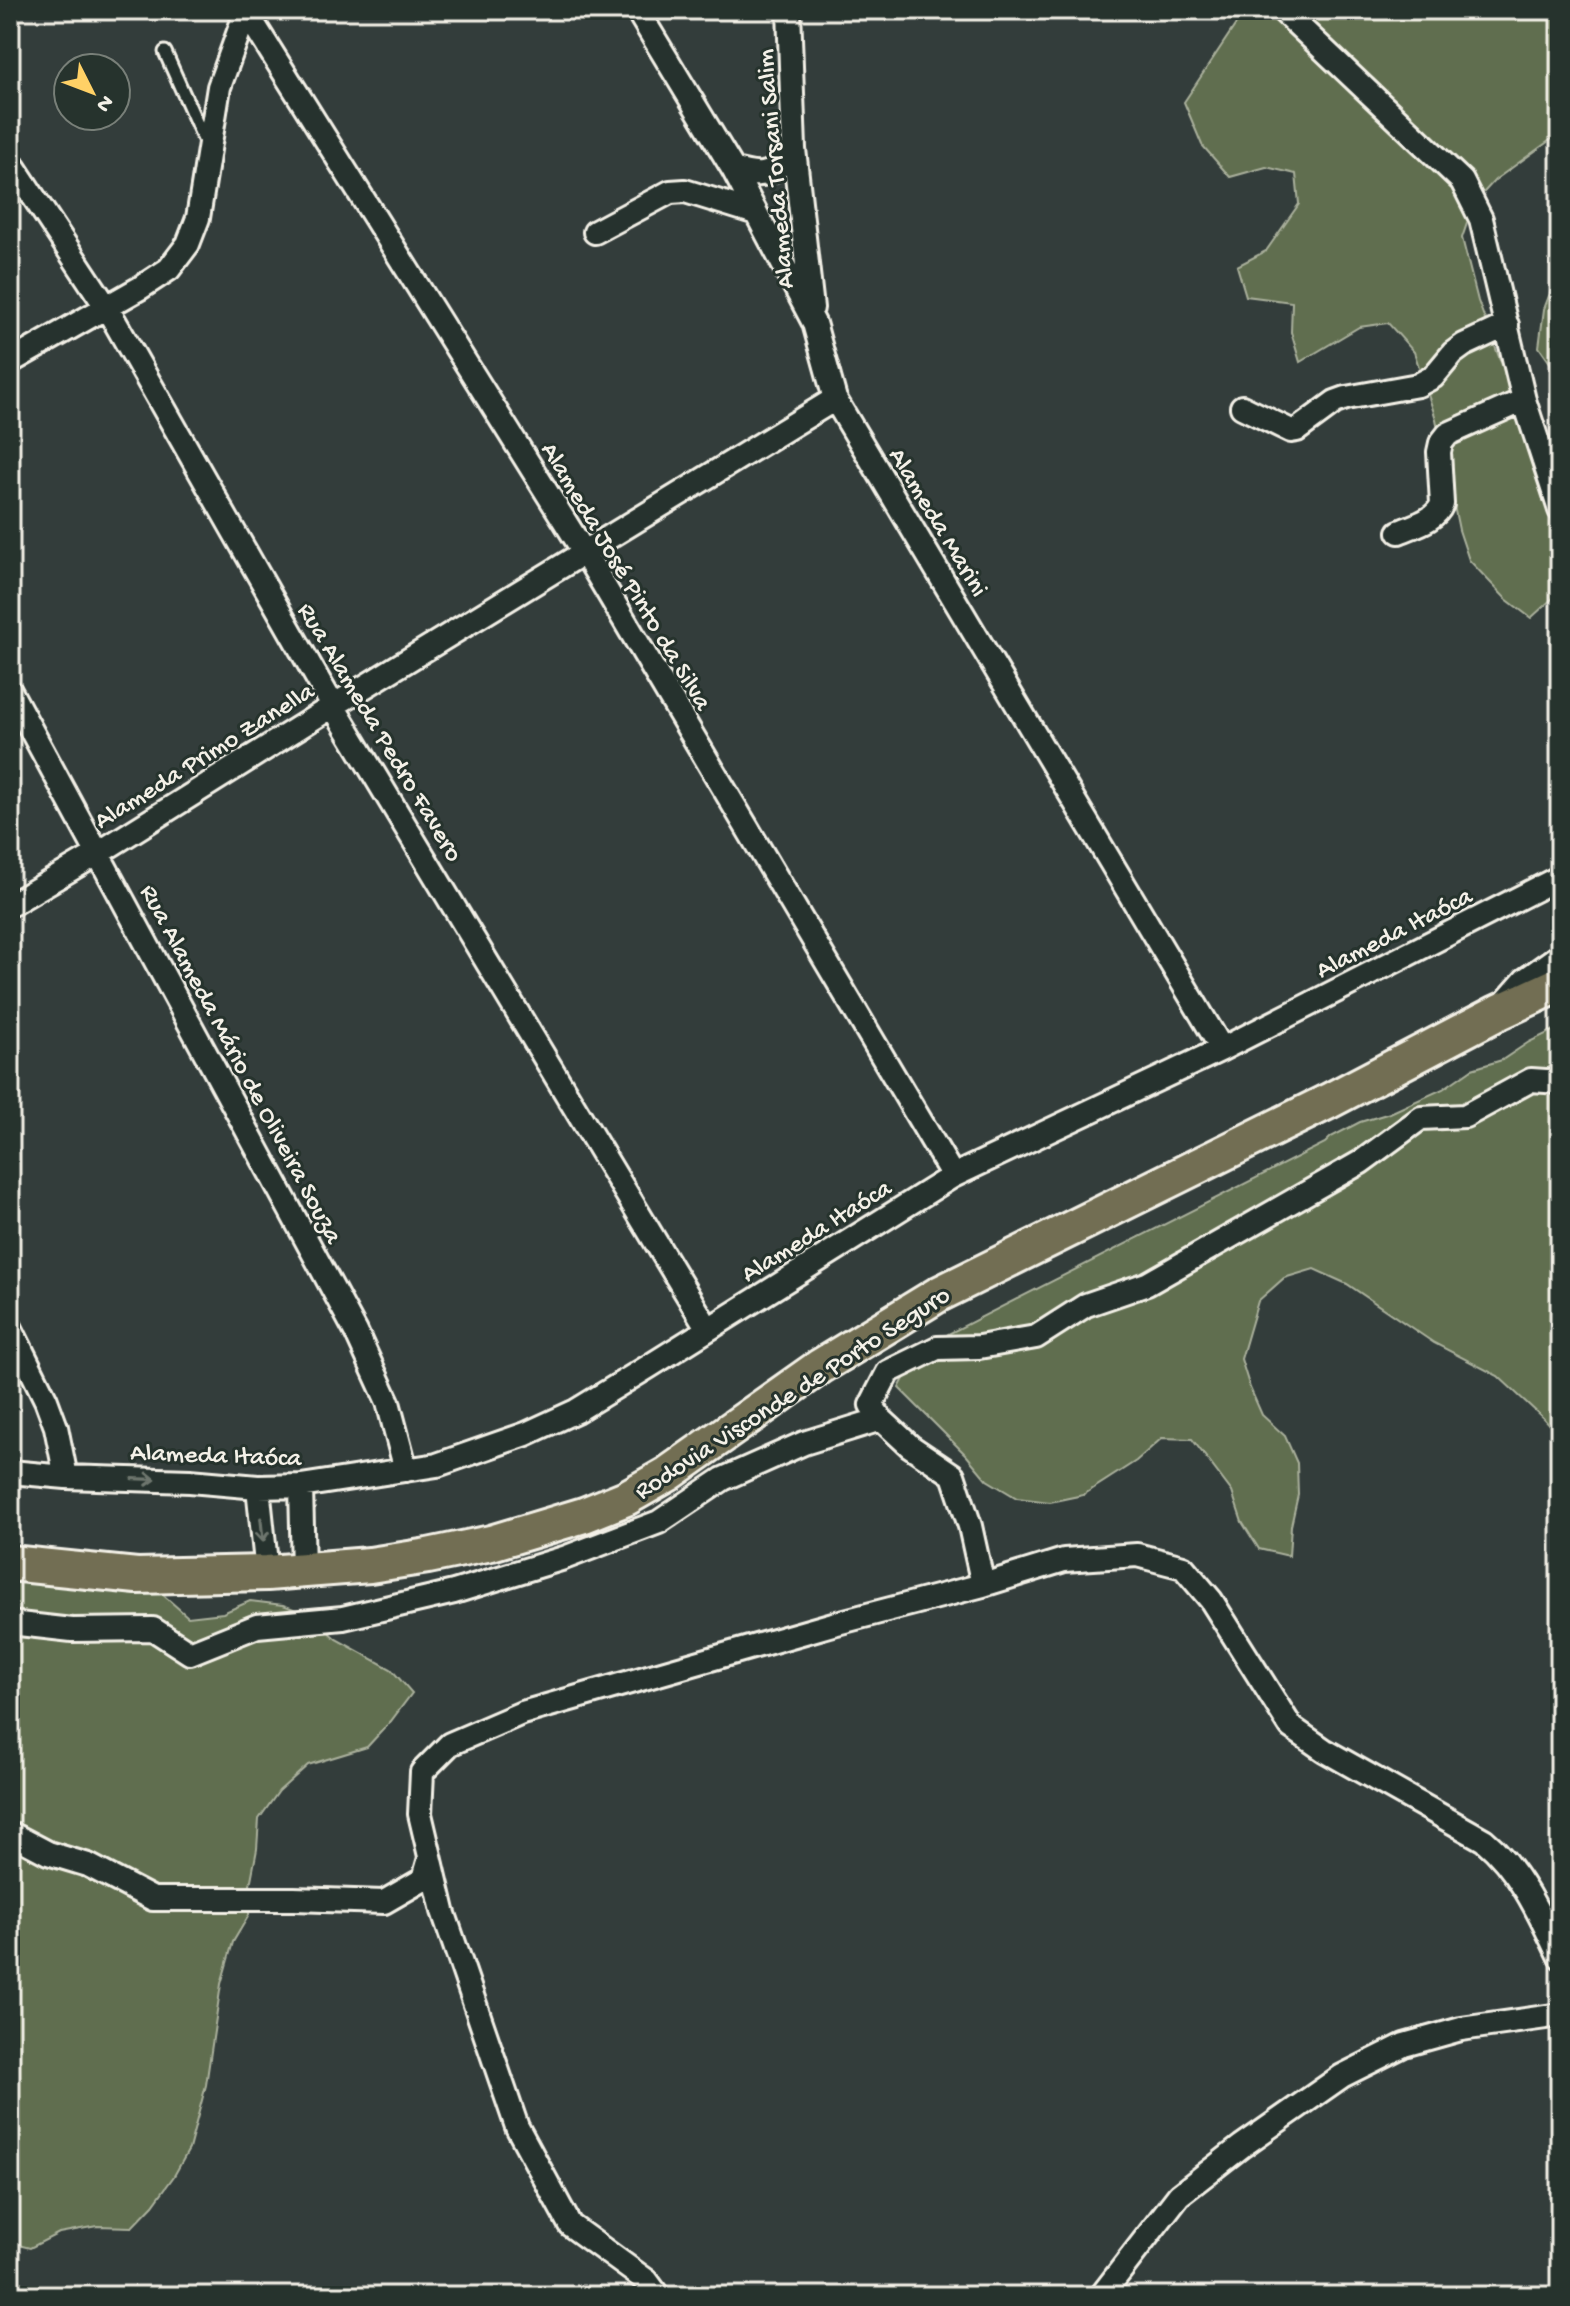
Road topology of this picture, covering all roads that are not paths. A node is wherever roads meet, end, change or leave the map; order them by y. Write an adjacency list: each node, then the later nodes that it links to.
1 (637, 10): 9 (street, Alameda Marini)
2 (789, 10): 7 (street, Alameda Torsani Salim)
3 (1282, 10): 14 (street)
4 (247, 11): 6 (street); 21 (street, Alameda José Pinto da Silva)
5 (165, 52): 6 (lane)
6 (208, 148): 12 (street)
7 (794, 149): 9 (street); 13 (street, Alameda Torsani Salim)
8 (10, 161): 12 (street, Rua Alameda Pedro Favero)
9 (733, 169): 10 (street, Alameda Marini)
10 (756, 213): 11 (street); 13 (street, Alameda Marini)
11 (595, 232)
12 (107, 308): 15 (street); 23 (street, Rua Alameda Pedro Favero)
13 (814, 323): 16 (street, Alameda Marini)
14 (1507, 325): 17 (street); 18 (street)
15 (10, 362)
16 (835, 399): 21 (street, Alameda Primo Zanella); 30 (street, Alameda Marini)
17 (1524, 400): 19 (street); 20 (street)
18 (1242, 407)
19 (1560, 510)
20 (1399, 532)
21 (584, 552): 23 (street, Alameda Primo Zanella); 32 (street, Alameda José Pinto da Silva)
22 (10, 691): 24 (street, Rua Alameda Mário de Oliveira Souza)
23 (333, 706): 24 (street, Alameda Primo Zanella); 34 (street, Rua Alameda Pedro Favero)
24 (97, 854): 26 (street, Alameda Primo Zanella); 36 (street, Rua Alameda Mário de Oliveira Souza)
25 (1560, 877): 30 (street, Alameda Itaóca)
26 (10, 905)
27 (1560, 955): 29 (street)
28 (1560, 984): 29 (main road, Rodovia Visconde de Porto Seguro)
29 (1495, 1014): 42 (main road, Rodovia Visconde de Porto Seguro)
30 (1222, 1049): 32 (street, Alameda Itaóca)
31 (1560, 1082): 35 (street)
32 (953, 1176): 34 (street, Alameda Itaóca)
33 (10, 1327): 38 (street)
34 (708, 1329): 36 (street, Alameda Itaóca)
35 (881, 1419): 44 (street); 45 (street)
36 (406, 1470): 39 (street, Alameda Itaóca)
37 (10, 1472): 38 (street, Alameda Itaóca)
38 (66, 1477): 40 (street, Alameda Itaóca, one-way to 40)
39 (301, 1486): 40 (street, Alameda Itaóca); 42 (street)
40 (258, 1487): 43 (street, one-way to 43)
41 (10, 1563): 43 (main road, Rodovia Visconde de Porto Seguro)
42 (303, 1570): 43 (main road, Rodovia Visconde de Porto Seguro)
43 (267, 1573)
44 (983, 1585): 47 (street); 48 (street)
45 (10, 1623)
46 (10, 1833): 47 (street)
47 (430, 1857): 50 (street)
48 (1560, 1957)
49 (1560, 2015): 51 (street)
50 (658, 2296)
51 (1101, 2296)

